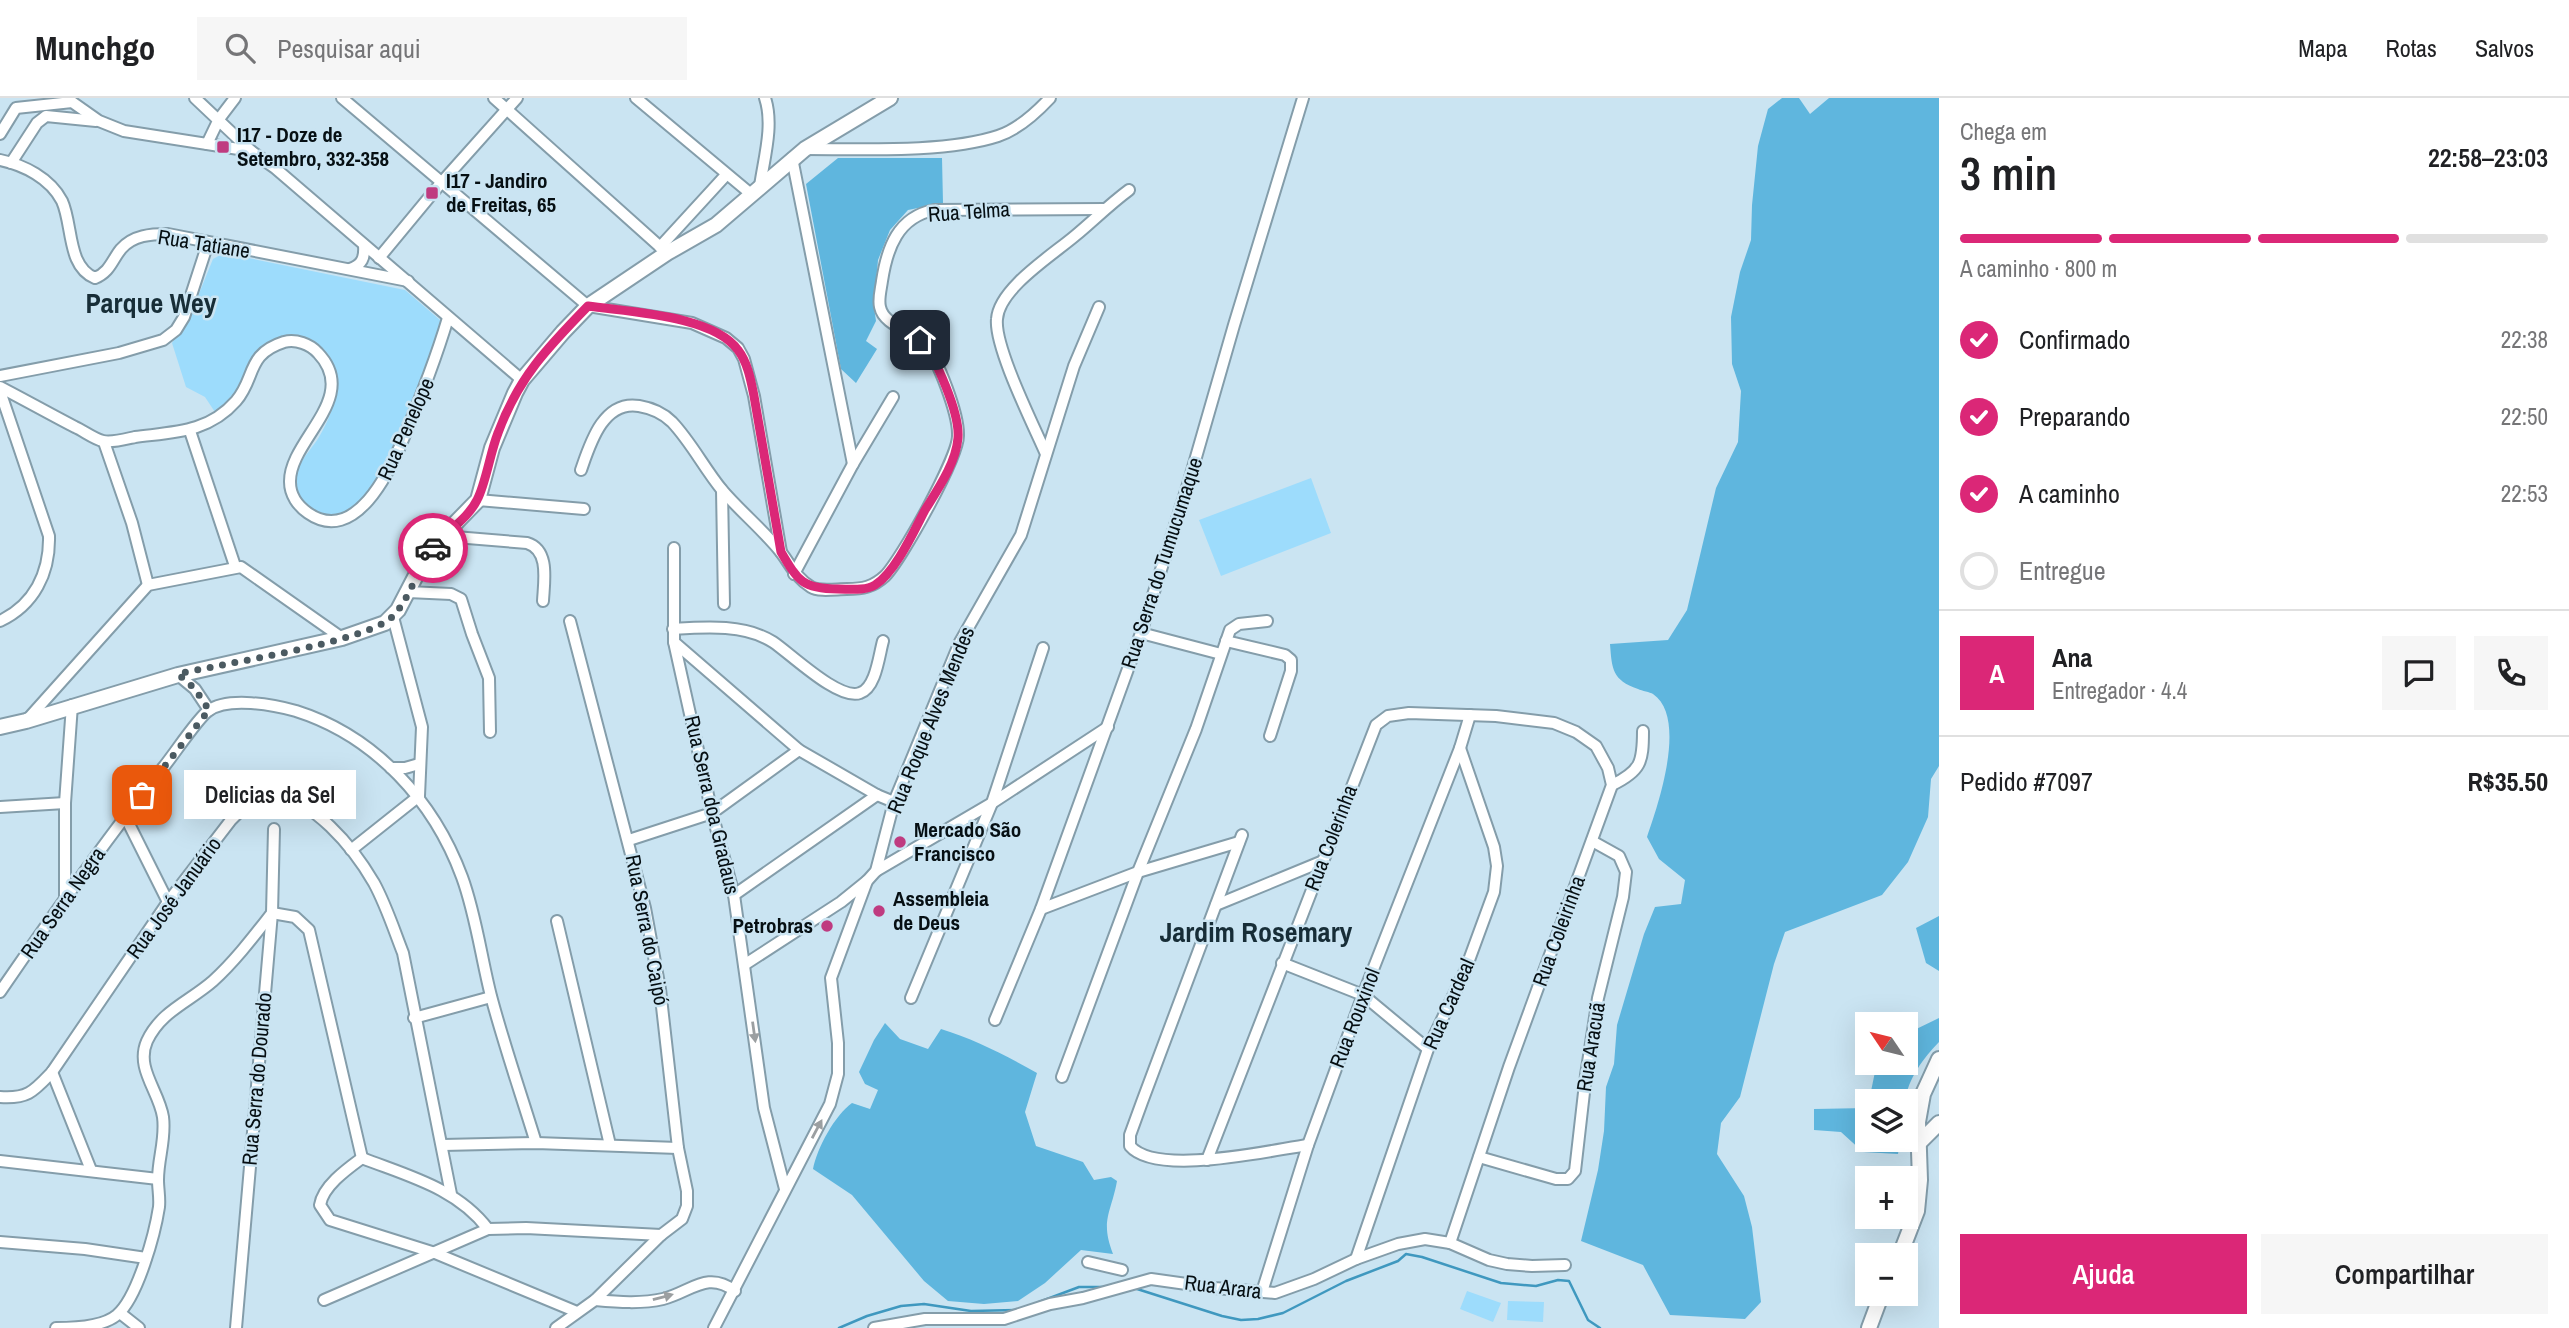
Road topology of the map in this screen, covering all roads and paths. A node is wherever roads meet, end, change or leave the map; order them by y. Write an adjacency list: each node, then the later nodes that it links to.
1 (195, 98): 14 (street)
2 (235, 98): 14 (street)
3 (342, 98): 23 (street)
4 (494, 98): 13 (street)
5 (517, 98): 13 (street)
6 (636, 98): 22 (street)
7 (765, 98): 24 (street)
8 (1050, 98): 18 (street)
9 (1303, 98): 62 (street, Rua Serra do Tumucumaque)
10 (886, 99): 18 (street)
11 (70, 100): 12 (street); 15 (street)
12 (15, 103): 16 (street)
13 (507, 109): 23 (street); 29 (street)
14 (219, 119): 17 (street); 19 (street)
15 (99, 121): 17 (street); 21 (street)
16 (0, 134)
17 (207, 144): 19 (street)
18 (805, 149): 20 (street)
19 (251, 151): 28 (street)
20 (792, 158): 24 (street); 43 (street)
21 (6, 161): 27 (street, Rua Tatiane)
22 (726, 174): 24 (street); 29 (street)
23 (441, 183): 30 (street); 33 (street)
24 (756, 190): 29 (street)
25 (1129, 190): 26 (street)
26 (1105, 209): 42 (street); 52 (street, Rua Telma)
27 (208, 243): 31 (street, Rua Tatiane); 36 (street)
28 (364, 245): 30 (street); 31 (street)
29 (664, 250): 33 (street)
30 (379, 258): 32 (street)
31 (349, 270): 32 (street, Rua Tatiane)
32 (408, 281): 35 (street)
33 (588, 306): 37 (street); 50 (street)
34 (1099, 307): 42 (street, Rua Roque Alves Mendes)
35 (448, 317): 37 (street); 40 (street, Rua Penelope)
36 (0, 376)
37 (522, 380): 46 (street)
38 (0, 389): 41 (street); 58 (street)
39 (894, 397): 43 (street)
40 (190, 431): 41 (street, Rua Penelope); 51 (street)
41 (104, 442): 53 (street)
42 (1046, 454): 87 (street, Rua Roque Alves Mendes)
43 (853, 464): 52 (street)
44 (581, 470): 45 (street)
45 (722, 490): 50 (street); 56 (street)
46 (478, 500): 47 (street); 48 (street)
47 (584, 509)
48 (443, 536): 54 (street); 55 (street)
49 (674, 548): 61 (street, Rua Serra doa Gradaus)
50 (781, 552): 52 (street)
51 (235, 566): 53 (street); 63 (street)
52 (794, 574)
53 (148, 585): 73 (street)
54 (408, 592): 57 (street); 77 (street)
55 (543, 601)
56 (724, 604)
57 (393, 617): 63 (street); 81 (street)
58 (0, 621)
59 (570, 621): 93 (street, Rua Serra do Caipó)
60 (1267, 621): 65 (street)
61 (673, 629): 64 (street); 66 (street, Rua Serra doa Gradaus)
62 (1141, 633): 68 (street); 74 (street, Rua Serra do Tumucumaque)
63 (342, 638): 69 (street)
64 (883, 641)
65 (1226, 641): 68 (street); 78 (street)
66 (674, 642): 80 (street); 90 (street, Rua Serra doa Gradaus)
67 (1044, 648): 88 (street)
68 (1222, 654): 98 (street)
69 (178, 674): 70 (street); 71 (street)
70 (72, 705): 73 (street); 86 (street)
71 (209, 710): 82 (street); 91 (street, Rua Serra Negra)
72 (1469, 715): 79 (street, Rua Rouxinol); 83 (street); 96 (street, Rua Colerinha)
73 (26, 721): 75 (street)
74 (1108, 726): 88 (street); 105 (street, Rua Serra do Tumucumaque)
75 (0, 727)
76 (1643, 731): 83 (street)
77 (490, 732)
78 (1270, 737)
79 (1460, 748): 112 (street, Rua Rouxinol); 117 (street, Rua Cardeal)
80 (799, 750): 84 (street); 90 (street)
81 (419, 764): 82 (street); 85 (street)
82 (391, 768): 85 (street)
83 (1612, 785): 94 (street, Rua Coleirinha)
84 (877, 795): 87 (street); 100 (street)
85 (419, 796): 95 (street); 113 (street)
86 (65, 803): 89 (street); 101 (street)
87 (894, 803): 97 (street, Rua Roque Alves Mendes)
88 (992, 803): 97 (street); 114 (street)
89 (0, 807)
90 (712, 813): 93 (street); 100 (street, Rua Serra doa Gradaus)
91 (125, 816): 101 (street, Rua Serra Negra); 102 (street)
92 (274, 830): 106 (street, Rua Serra do Dourado)
93 (629, 840): 129 (street, Rua Serra do Caipó)
94 (1592, 841): 131 (street, Rua Coleirinha); 131 (street, Rua Aracuã)
95 (351, 850): 102 (street, Rua José Januário); 115 (street, Rua José Januário)
96 (1323, 861): 104 (street); 109 (street, Rua Colerinha)
97 (876, 871): 99 (street, Rua Roque Alves Mendes)
98 (1138, 872): 104 (street); 105 (street); 120 (street)
99 (867, 881): 103 (street); 107 (street, Rua Roque Alves Mendes)
100 (734, 895): 110 (street, Rua Serra doa Gradaus)
101 (65, 898): 111 (street, Rua Serra Negra)
102 (168, 902): 119 (street, Rua José Januário)
103 (841, 902): 107 (street); 110 (street)
104 (1216, 905): 133 (street)
105 (1041, 909): 116 (street, Rua Serra do Tumucumaque)
106 (272, 913): 132 (street); 136 (street); 159 (street, Rua Serra do Dourado)
107 (854, 920): 137 (street, Rua Roque Alves Mendes, one-way to 107)
108 (557, 921): 127 (street)
109 (1282, 963): 112 (street); 133 (street, Rua Colerinha)
110 (744, 965): 137 (street, Rua Serra doa Gradaus, one-way to 137)
111 (0, 992)
112 (1363, 995): 117 (street); 128 (street, Rua Rouxinol)
113 (491, 997): 115 (street); 124 (street)
114 (911, 998)
115 (414, 1018): 126 (street, Rua José Januário)
116 (995, 1020)
117 (1429, 1049): 146 (street, Rua Cardeal)
118 (1939, 1059): 122 (street)
119 (52, 1072): 121 (street, Rua José Januário); 135 (street)
120 (1062, 1077)
121 (0, 1097)
122 (1918, 1117)
123 (1939, 1123): 125 (street)
124 (536, 1143): 126 (street); 127 (street)
125 (1918, 1144)
126 (443, 1145): 138 (street, Rua José Januário)
127 (610, 1145): 129 (street)
128 (1308, 1145): 133 (street); 151 (street, Rua Rouxinol)
129 (678, 1148): 140 (street, Rua Serra do Caipó)
130 (1918, 1152): 143 (street)
131 (1479, 1157): 142 (street, Rua Coleirinha)
132 (362, 1158): 138 (street); 144 (street)
133 (1208, 1160)
134 (0, 1161): 135 (street)
135 (91, 1170): 136 (street)
136 (158, 1179): 145 (street)
137 (785, 1189): 149 (street, Rua Roque Alves Mendes)
138 (451, 1194): 139 (street)
139 (488, 1229): 140 (street); 144 (street)
140 (661, 1235): 153 (street)
141 (0, 1242): 145 (street)
142 (1450, 1243): 146 (street, Rua Arara); 148 (street, Rua Arara)
143 (1905, 1243)
144 (435, 1253): 152 (street); 155 (street)
145 (146, 1258): 156 (street)
146 (1356, 1259): 151 (street, Rua Arara)
147 (1088, 1262): 150 (street)
148 (1565, 1265)
149 (735, 1291): 153 (street, one-way to 149); 161 (street, Rua Roque Alves Mendes)
150 (1108, 1292): 151 (street, Rua Arara); 162 (street, Rua Arara)
151 (1262, 1292)
152 (324, 1300)
153 (596, 1300): 155 (street)
154 (1877, 1306): 163 (street)
155 (577, 1312): 160 (street)
156 (120, 1313): 157 (street); 158 (street)
157 (56, 1328)
158 (139, 1328)
159 (236, 1328)
160 (556, 1328)
161 (714, 1328)
162 (874, 1328)
163 (1869, 1328)

